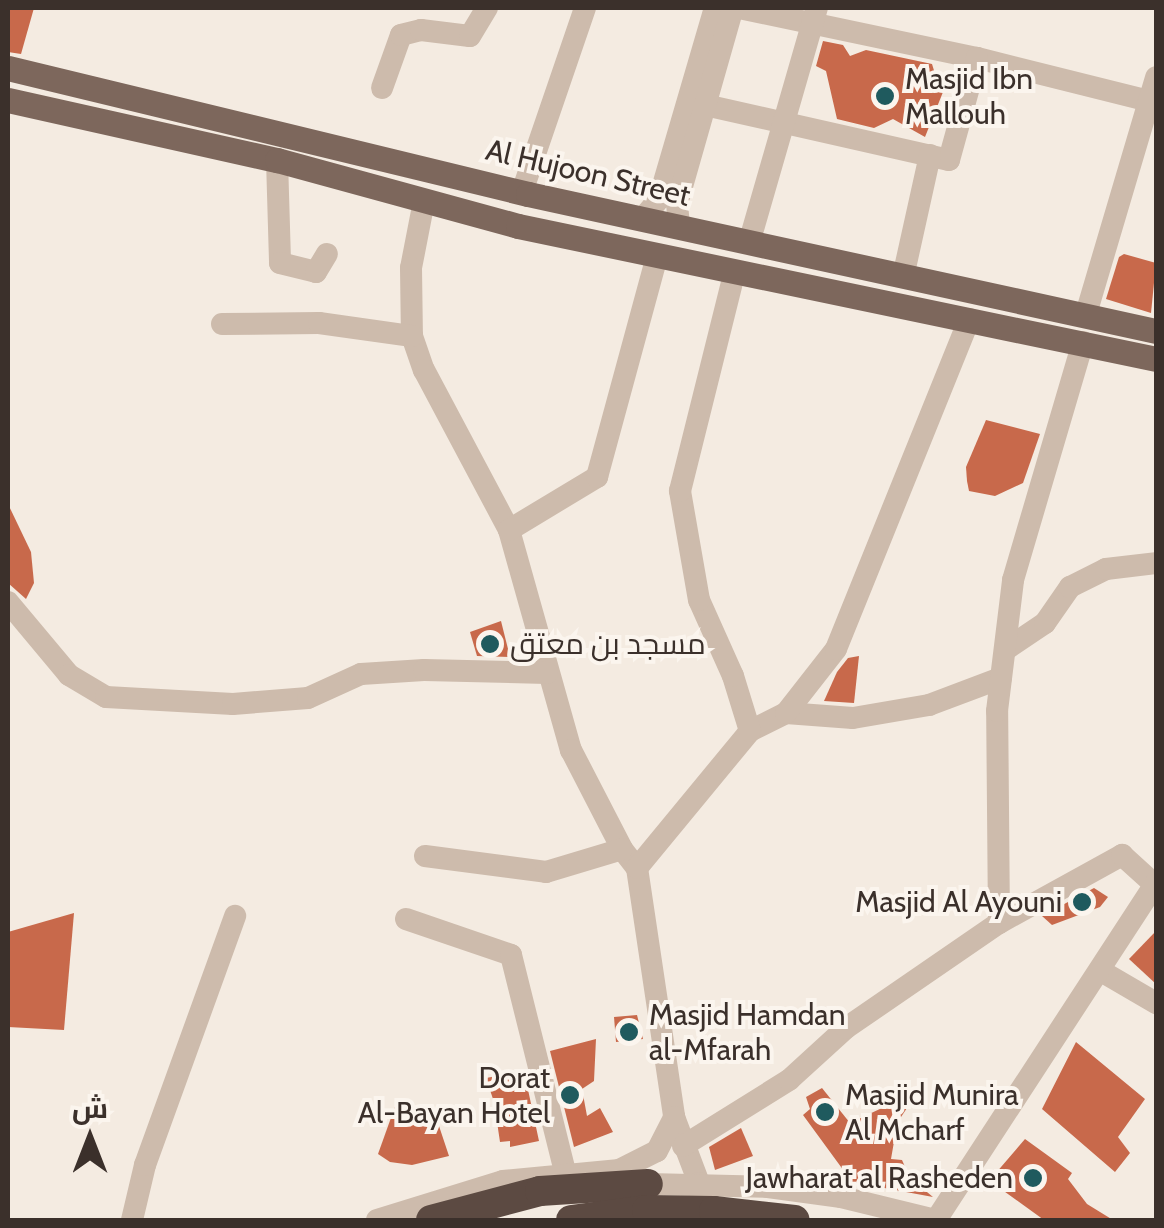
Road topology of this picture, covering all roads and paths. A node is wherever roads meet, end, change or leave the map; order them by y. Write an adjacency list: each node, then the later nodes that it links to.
1 (487, 8): 8 (street)
2 (585, 8): 14 (street)
3 (721, 8): 4 (street); 10 (street); 16 (street)
4 (815, 16): 5 (street); 11 (street)
5 (977, 58): 7 (street); 12 (street)
6 (8, 68): 14 (main road, Al Hujoon Street)
7 (1154, 87): 23 (street)
8 (382, 88)
9 (8, 100): 13 (main road)
10 (705, 105): 11 (street); 17 (street)
11 (787, 122): 12 (street); 18 (street)
12 (930, 155): 22 (street)
13 (276, 160): 15 (main road); 19 (street)
14 (522, 192): 16 (main road, Al Hujoon Street)
15 (424, 201): 20 (main road); 27 (street)
16 (643, 218): 17 (main road, Al Hujoon Street)
17 (679, 226): 18 (main road, Al Hujoon Street)
18 (749, 243): 22 (main road, Al Hujoon Street)
19 (327, 254)
20 (657, 256): 21 (main road); 30 (street)
21 (734, 274): 24 (main road); 37 (street)
22 (903, 277): 23 (main road, Al Hujoon Street)
23 (1086, 314): 26 (main road, Al Hujoon Street)
24 (970, 319): 28 (main road); 36 (street)
25 (222, 324): 27 (street)
26 (1156, 331)
27 (412, 336): 30 (street)
28 (1083, 342): 29 (main road); 33 (street)
29 (1156, 358)
30 (508, 530): 34 (street)
31 (1156, 563): 33 (street)
32 (8, 602): 34 (street)
33 (1005, 650): 35 (street)
34 (547, 673): 38 (street)
35 (1002, 678): 36 (street); 44 (street)
36 (786, 713): 37 (street)
37 (750, 731): 40 (street)
38 (622, 849): 39 (street); 40 (street)
39 (426, 856)
40 (637, 868): 47 (street)
41 (1155, 883): 44 (street); 45 (street)
42 (236, 916): 53 (street)
43 (406, 919): 50 (street)
44 (998, 923): 48 (street)
45 (1102, 971): 46 (street); 59 (street)
46 (1156, 1004)
47 (674, 1117): 48 (street); 49 (street)
48 (683, 1146): 51 (street)
49 (619, 1170): 50 (street); 52 (street)
50 (565, 1172): 54 (street)
51 (699, 1183): 52 (street); 57 (street); 59 (street)
52 (648, 1184): 55 (highway)
53 (132, 1220)
54 (376, 1220)
55 (431, 1220)
56 (571, 1220): 58 (highway)
57 (700, 1220)
58 (795, 1220)
59 (935, 1220)

